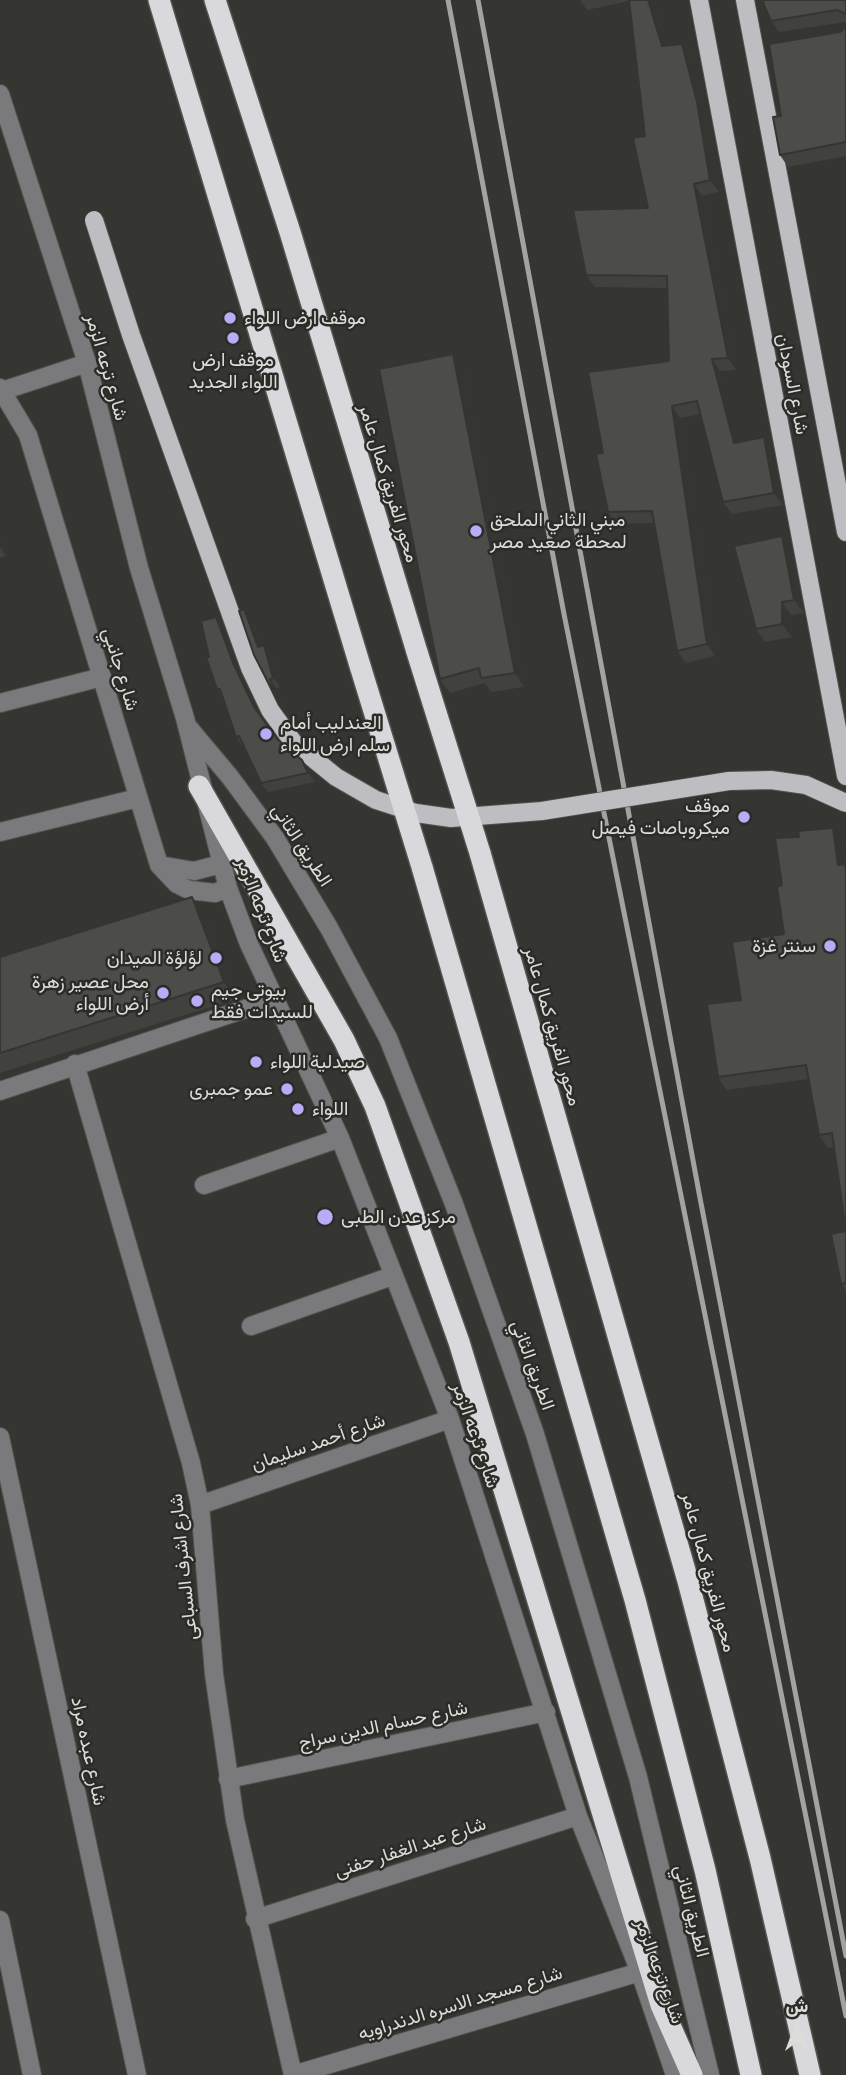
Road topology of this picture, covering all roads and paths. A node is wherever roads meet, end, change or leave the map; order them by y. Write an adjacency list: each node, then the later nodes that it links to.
1 (159, 0): 43 (highway, bridge)
2 (215, 0): 44 (highway, محور الفريق كمال عامر, bridge)
3 (699, 0): 13 (main road, شارع السودان)
4 (745, 0): 9 (main road, شارع السودان)
5 (0, 94): 7 (street, شارع ترعه الزمر)
6 (94, 220): 16 (main road, bridge)
7 (87, 363): 8 (street); 12 (street, شارع ترعه الزمر)
8 (1, 390): 10 (street, شارع جانبي)
9 (846, 532)
10 (102, 677): 11 (street); 15 (street, شارع جانبي)
11 (0, 703)
12 (187, 726): 14 (street, شارع ترعه الزمر); 42 (street, الطريق الثاني)
13 (846, 776)
14 (199, 786): 18 (street, شارع ترعه الزمر); 41 (highway)
15 (138, 798): 17 (street); 19 (street, شارع جانبي)
16 (846, 803)
17 (0, 832)
18 (221, 864): 19 (street); 20 (street, شارع ترعه الزمر)
19 (159, 865): 20 (street)
20 (228, 888): 21 (street, شارع ترعه الزمر)
21 (275, 999): 22 (street); 24 (street, شارع ترعه الزمر)
22 (75, 1064): 23 (street); 30 (street, شارع اشرف السباعى)
23 (0, 1091)
24 (340, 1138): 25 (street); 26 (street, شارع ترعه الزمر)
25 (204, 1185)
26 (392, 1276): 27 (street); 28 (street, شارع ترعه الزمر)
27 (251, 1326)
28 (450, 1419): 30 (street, شارع أحمد سليمان); 31 (street, شارع ترعه الزمر)
29 (0, 1437): 38 (street, شارع عبده مراد)
30 (200, 1505): 32 (street, شارع اشرف السباعى)
31 (547, 1712): 32 (street, شارع حسام الدين سراج); 33 (street, شارع ترعه الزمر)
32 (228, 1779): 34 (street, شارع اشرف السباعى)
33 (579, 1816): 34 (street, شارع عبد الغفار حفنى); 36 (street, شارع ترعه الزمر)
34 (255, 1919): 39 (street, شارع اشرف السباعى)
35 (0, 1920): 37 (street)
36 (640, 1972): 39 (street, شارع مسجد الاسره الدندراويه); 40 (street, شارع ترعه الزمر)
37 (32, 2075)
38 (137, 2075)
39 (293, 2075)
40 (675, 2075)
41 (692, 2075)
42 (710, 2075)
43 (751, 2075)
44 (810, 2075)

